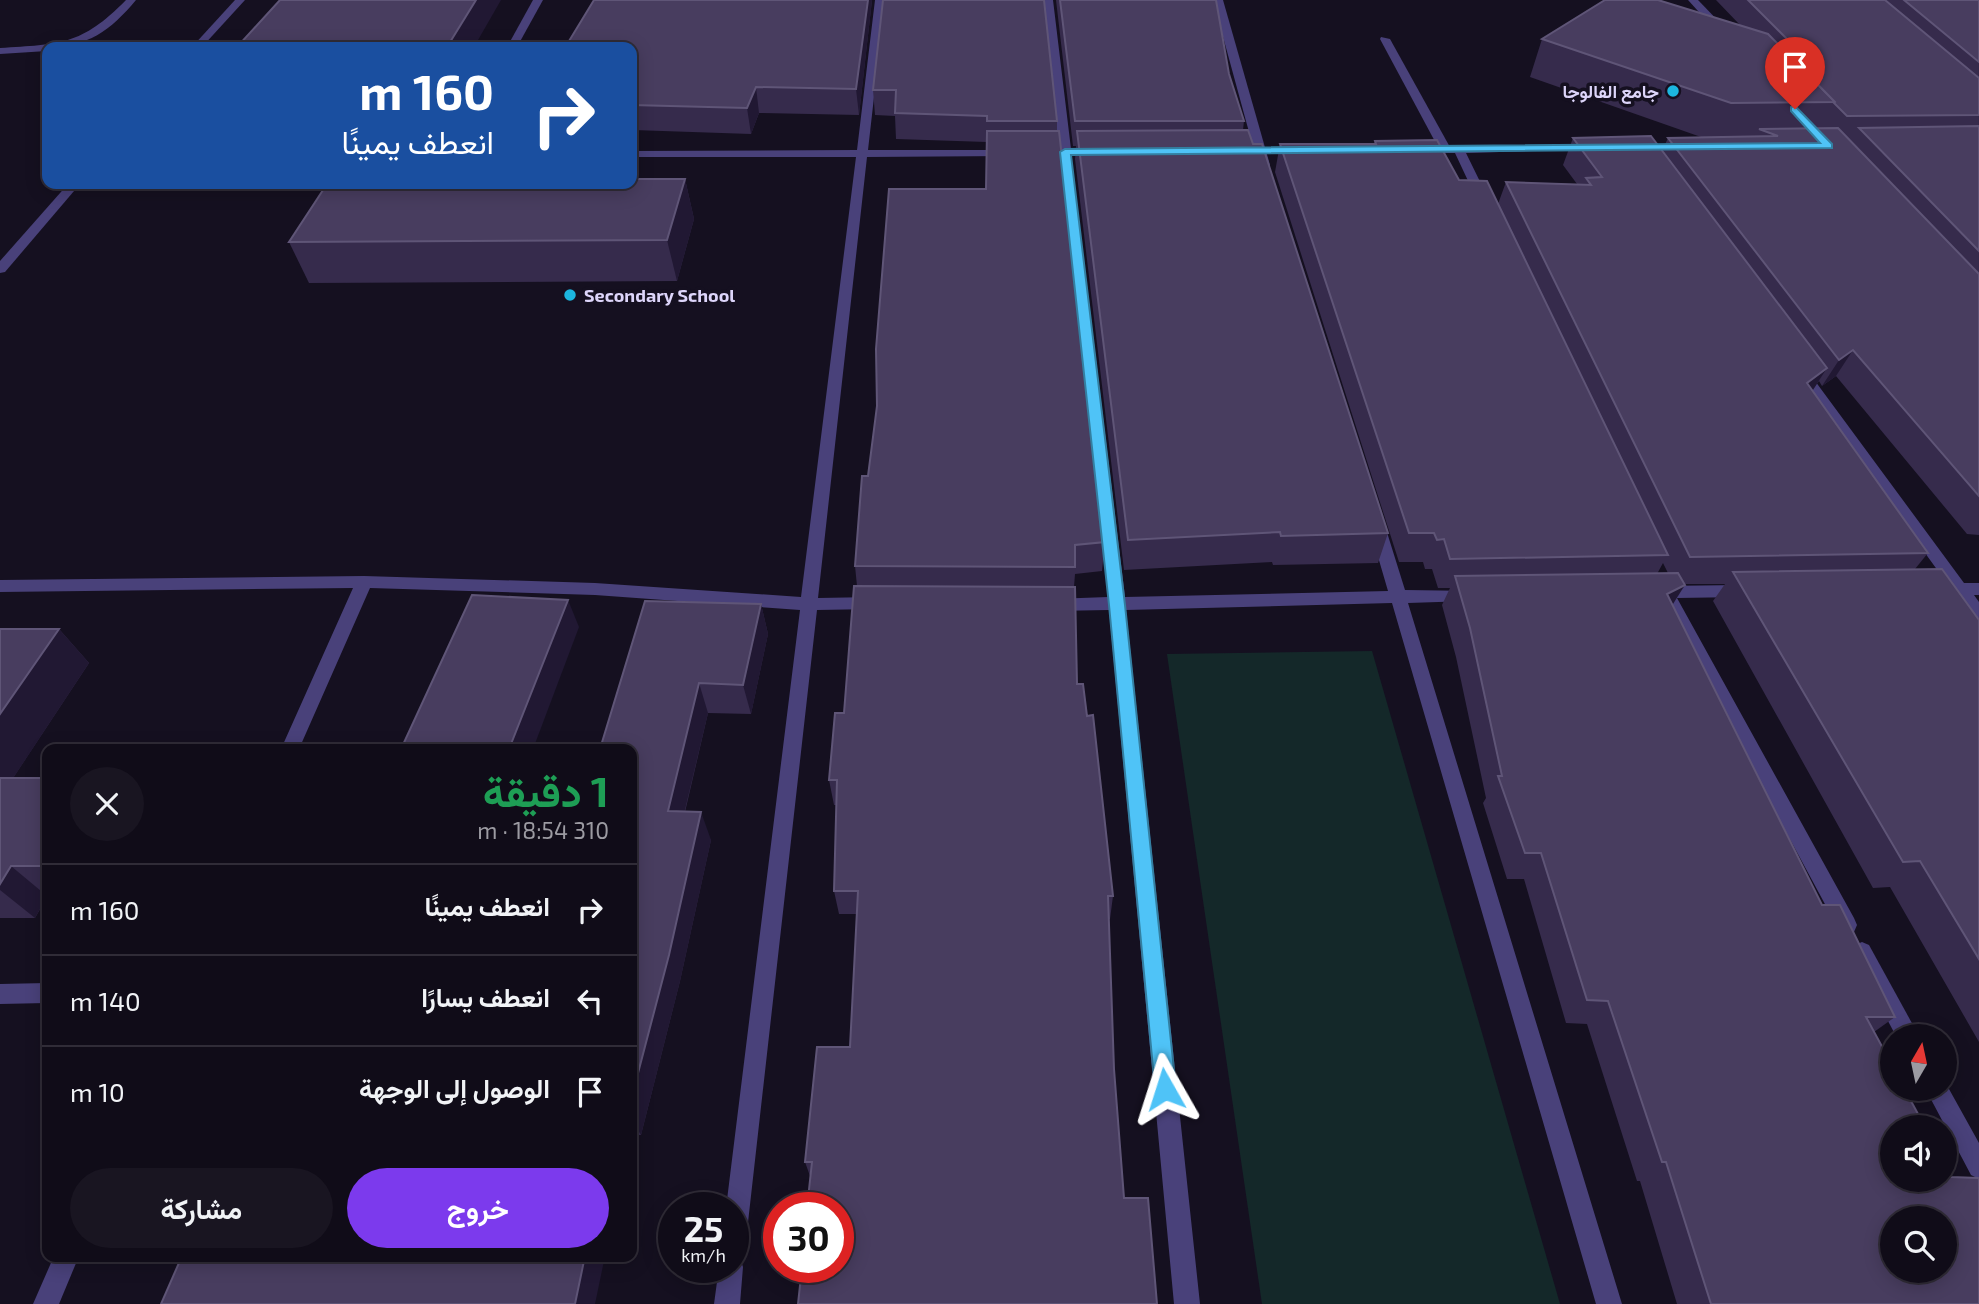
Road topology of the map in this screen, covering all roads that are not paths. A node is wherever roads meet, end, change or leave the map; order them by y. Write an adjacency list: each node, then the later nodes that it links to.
1 (131, 0): 10 (street)
2 (240, 0): 11 (street)
3 (538, 0): 12 (street)
4 (880, 0): 21 (street)
5 (1048, 0): 18 (street)
6 (1218, 0): 22 (street)
7 (1693, 0): 9 (street)
8 (1385, 39): 16 (street)
9 (1729, 39)
10 (76, 42)
11 (202, 42)
12 (515, 42)
13 (42, 48): 14 (street)
14 (0, 51)
15 (1609, 147): 16 (street)
16 (1452, 149): 17 (street); 24 (street)
17 (1405, 150)
18 (1065, 152): 19 (street); 21 (street); 41 (street)
19 (1107, 152)
20 (637, 154): 21 (street)
21 (862, 154): 39 (street)
22 (1268, 178)
23 (70, 189): 25 (street)
24 (1489, 212)
25 (0, 269)
26 (1790, 356): 32 (street)
27 (1370, 505): 37 (street)
28 (364, 582): 29 (street); 39 (street); 43 (street)
29 (0, 586)
30 (1662, 586): 34 (street); 35 (street); 46 (street)
31 (1919, 588): 32 (street)
32 (1959, 588): 33 (street); 42 (street)
33 (1979, 589)
34 (1759, 591)
35 (1637, 592)
36 (1483, 595): 37 (street)
37 (1399, 597): 41 (street); 55 (street)
38 (889, 603): 39 (street)
39 (809, 604): 49 (street)
40 (1036, 604): 41 (street)
41 (1117, 605): 54 (street)
42 (1979, 615)
43 (292, 744)
44 (42, 993): 45 (street)
45 (0, 994)
46 (1901, 1024)
47 (1943, 1101): 48 (street)
48 (1979, 1167)
49 (740, 1192)
50 (64, 1262): 52 (street)
51 (729, 1283): 53 (street)
52 (46, 1304)
53 (727, 1304)
54 (1187, 1304)
55 (1609, 1304)

